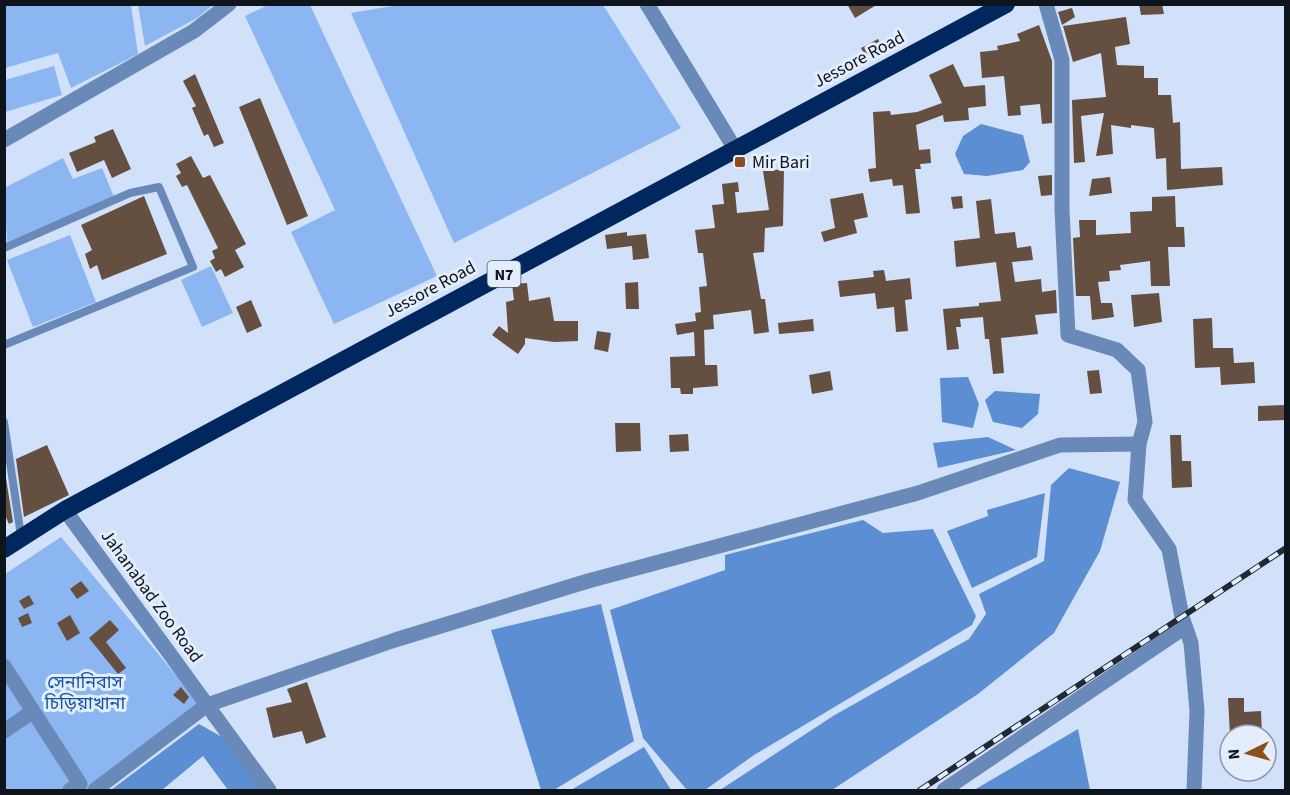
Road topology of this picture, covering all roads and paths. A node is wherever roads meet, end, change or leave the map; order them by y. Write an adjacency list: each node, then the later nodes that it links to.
1 (229, 4): 5 (street)
2 (647, 4): 6 (street)
3 (1006, 4): 6 (highway, Jessore Road / N7)
4 (1046, 4): 10 (street)
5 (4, 140)
6 (735, 149): 11 (highway, Jessore Road / N7)
7 (4, 248): 8 (lane)
8 (4, 345)
9 (4, 422): 12 (lane)
10 (1139, 444): 14 (street); 16 (street)
11 (65, 510): 12 (highway, Jessore Road / N7); 16 (street, Jahanabad Zoo Road)
12 (22, 538): 13 (highway, Jessore Road / N7)
13 (4, 549)
14 (1185, 627): 22 (street); 23 (street)
15 (4, 666): 17 (street)
16 (207, 705): 20 (street); 21 (street, Jahanabad Zoo Road)
17 (32, 712): 18 (street); 19 (street)
18 (4, 731)
19 (70, 790)
20 (95, 790)
21 (269, 790)
22 (944, 790)
23 (1194, 790)

